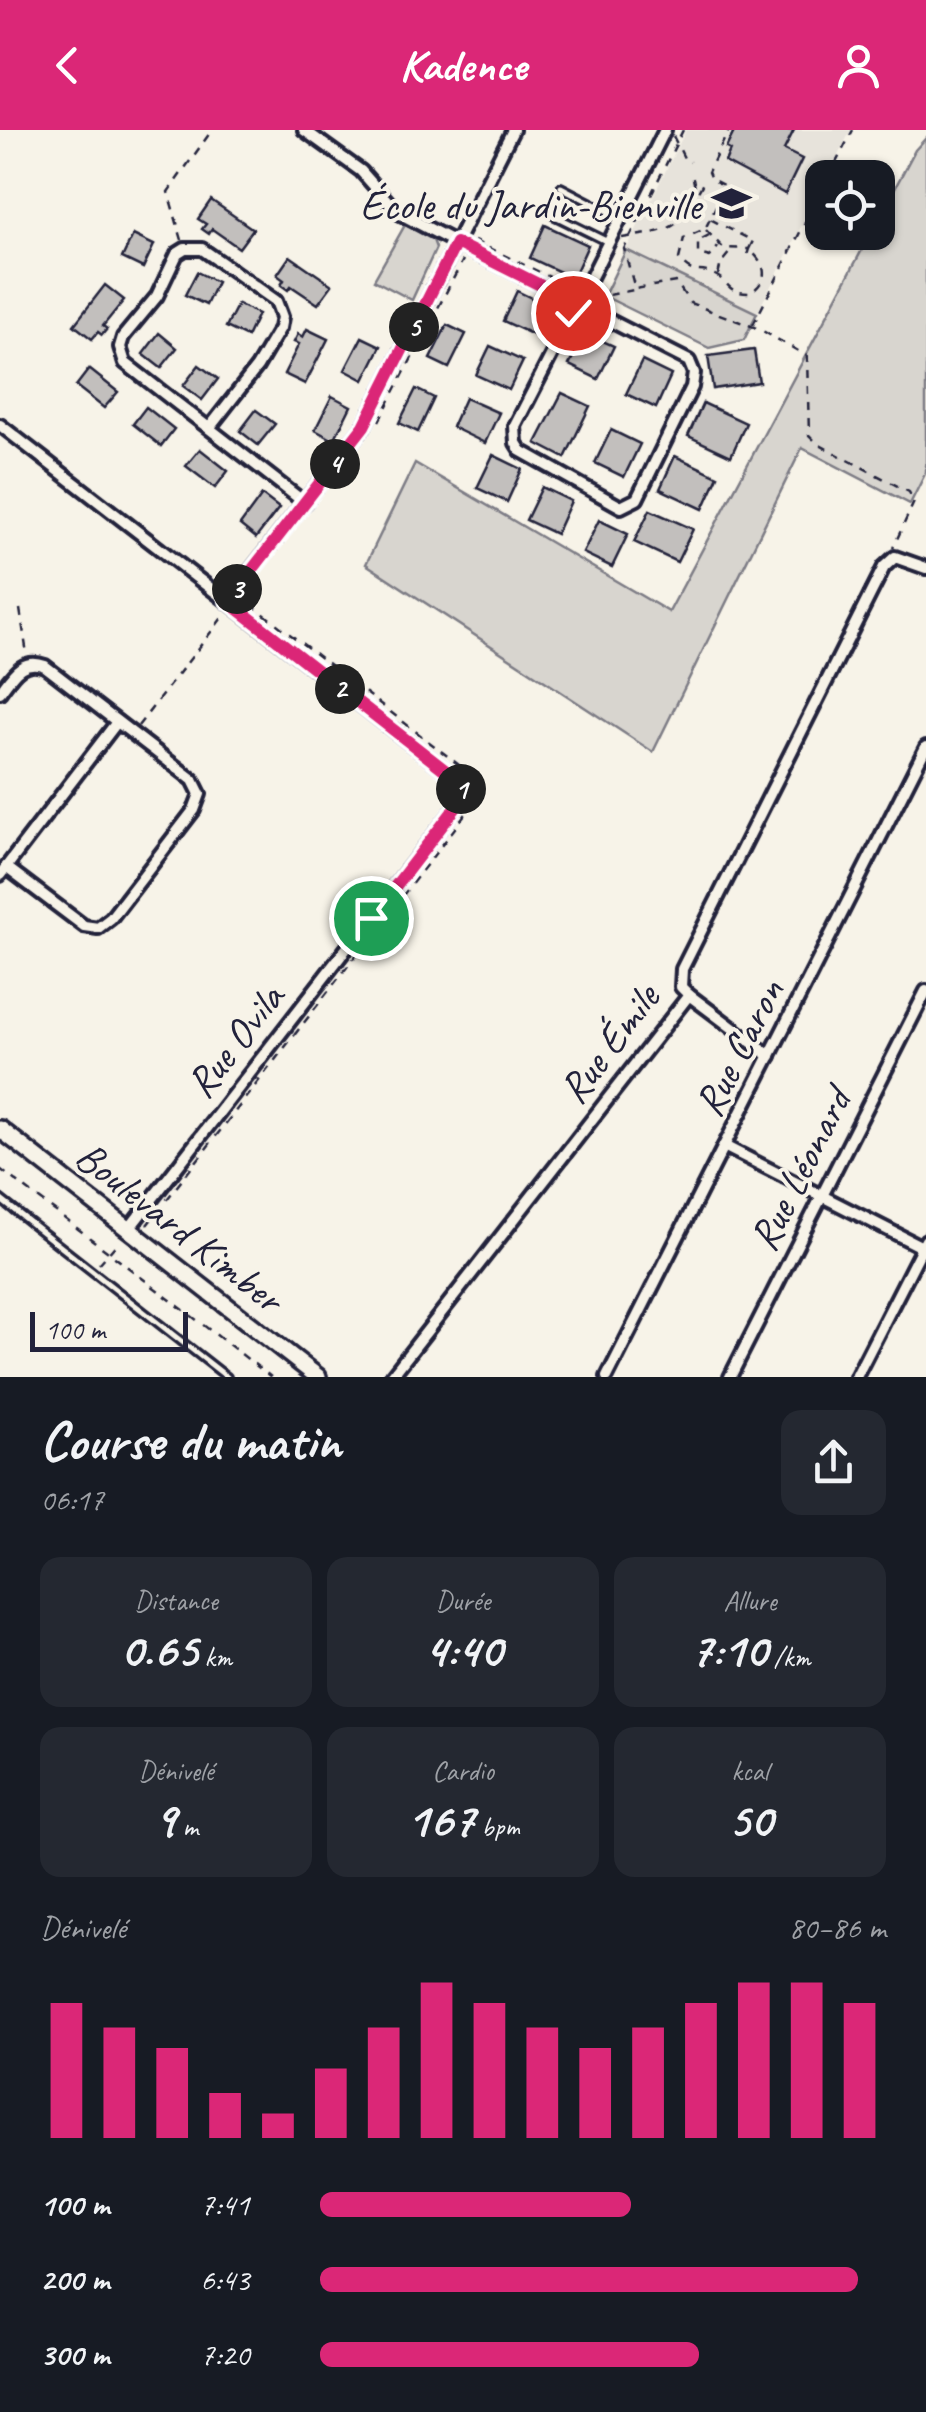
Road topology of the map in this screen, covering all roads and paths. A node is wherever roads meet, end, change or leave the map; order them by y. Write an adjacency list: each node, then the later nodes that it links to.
1 (212, 130): 25 (path)
2 (304, 130): 28 (street)
3 (513, 130): 28 (street)
4 (683, 130): 8 (path)
5 (729, 130): 12 (path)
6 (853, 130): 9 (path)
7 (669, 133): 8 (path); 18 (street)
8 (677, 142): 10 (path); 23 (path)
9 (837, 160)
10 (690, 162)
11 (700, 166): 12 (path)
12 (708, 170): 19 (path)
13 (694, 178): 16 (path)
14 (704, 180): 16 (path)
15 (561, 187): 18 (lane)
16 (696, 195): 23 (path)
17 (547, 212): 27 (lane)
18 (621, 218): 27 (street)
19 (710, 219): 21 (path); 30 (path)
20 (805, 222): 38 (path)
21 (705, 228): 22 (path); 33 (path)
22 (709, 235): 29 (path); 29 (path)
23 (630, 236): 24 (path); 35 (path)
24 (622, 238)
25 (183, 241)
26 (472, 241): 34 (path)
27 (608, 242): 37 (street)
28 (456, 243): 37 (street); 41 (street)
29 (719, 246): 31 (path)
30 (749, 249): 31 (path); 32 (path); 33 (path)
31 (731, 250): 33 (path)
32 (746, 259)
33 (718, 276)
34 (574, 288)
35 (635, 289): 36 (path); 38 (path)
36 (592, 298)
37 (578, 304): 37 (street)
38 (752, 326): 42 (path)
39 (0, 425): 45 (street)
40 (210, 428): 40 (street); 41 (street)
41 (305, 503): 45 (street)
42 (895, 557): 43 (street); 54 (street, Rue Émile)
43 (926, 568)
44 (242, 597): 61 (path, Rue Ovila)
45 (227, 606): 50 (path); 62 (street, Rue Ovila)
46 (20, 609): 47 (path)
47 (28, 656)
48 (0, 692): 49 (street)
49 (117, 722): 52 (street); 52 (street)
50 (138, 727)
51 (926, 747): 55 (street, Rue Caron)
52 (3, 871)
53 (926, 991): 59 (street, Rue Léonard)
54 (689, 995): 55 (street); 69 (street, Rue Émile)
55 (770, 1056): 57 (street, Rue Caron)
56 (0, 1129): 62 (street, Boulevard Kimber)
57 (724, 1146): 59 (street); 70 (street, Rue Caron)
58 (0, 1168): 64 (path)
59 (823, 1196): 63 (street); 71 (street, Rue Léonard)
60 (0, 1199): 65 (lane)
61 (149, 1222)
62 (124, 1234): 64 (path); 68 (street, Boulevard Kimber)
63 (925, 1245): 72 (street)
64 (108, 1254): 65 (path); 67 (path)
65 (93, 1271): 66 (lane)
66 (227, 1377)
67 (271, 1377)
68 (318, 1377)
69 (391, 1377)
70 (607, 1377)
71 (730, 1377)
72 (856, 1377)

